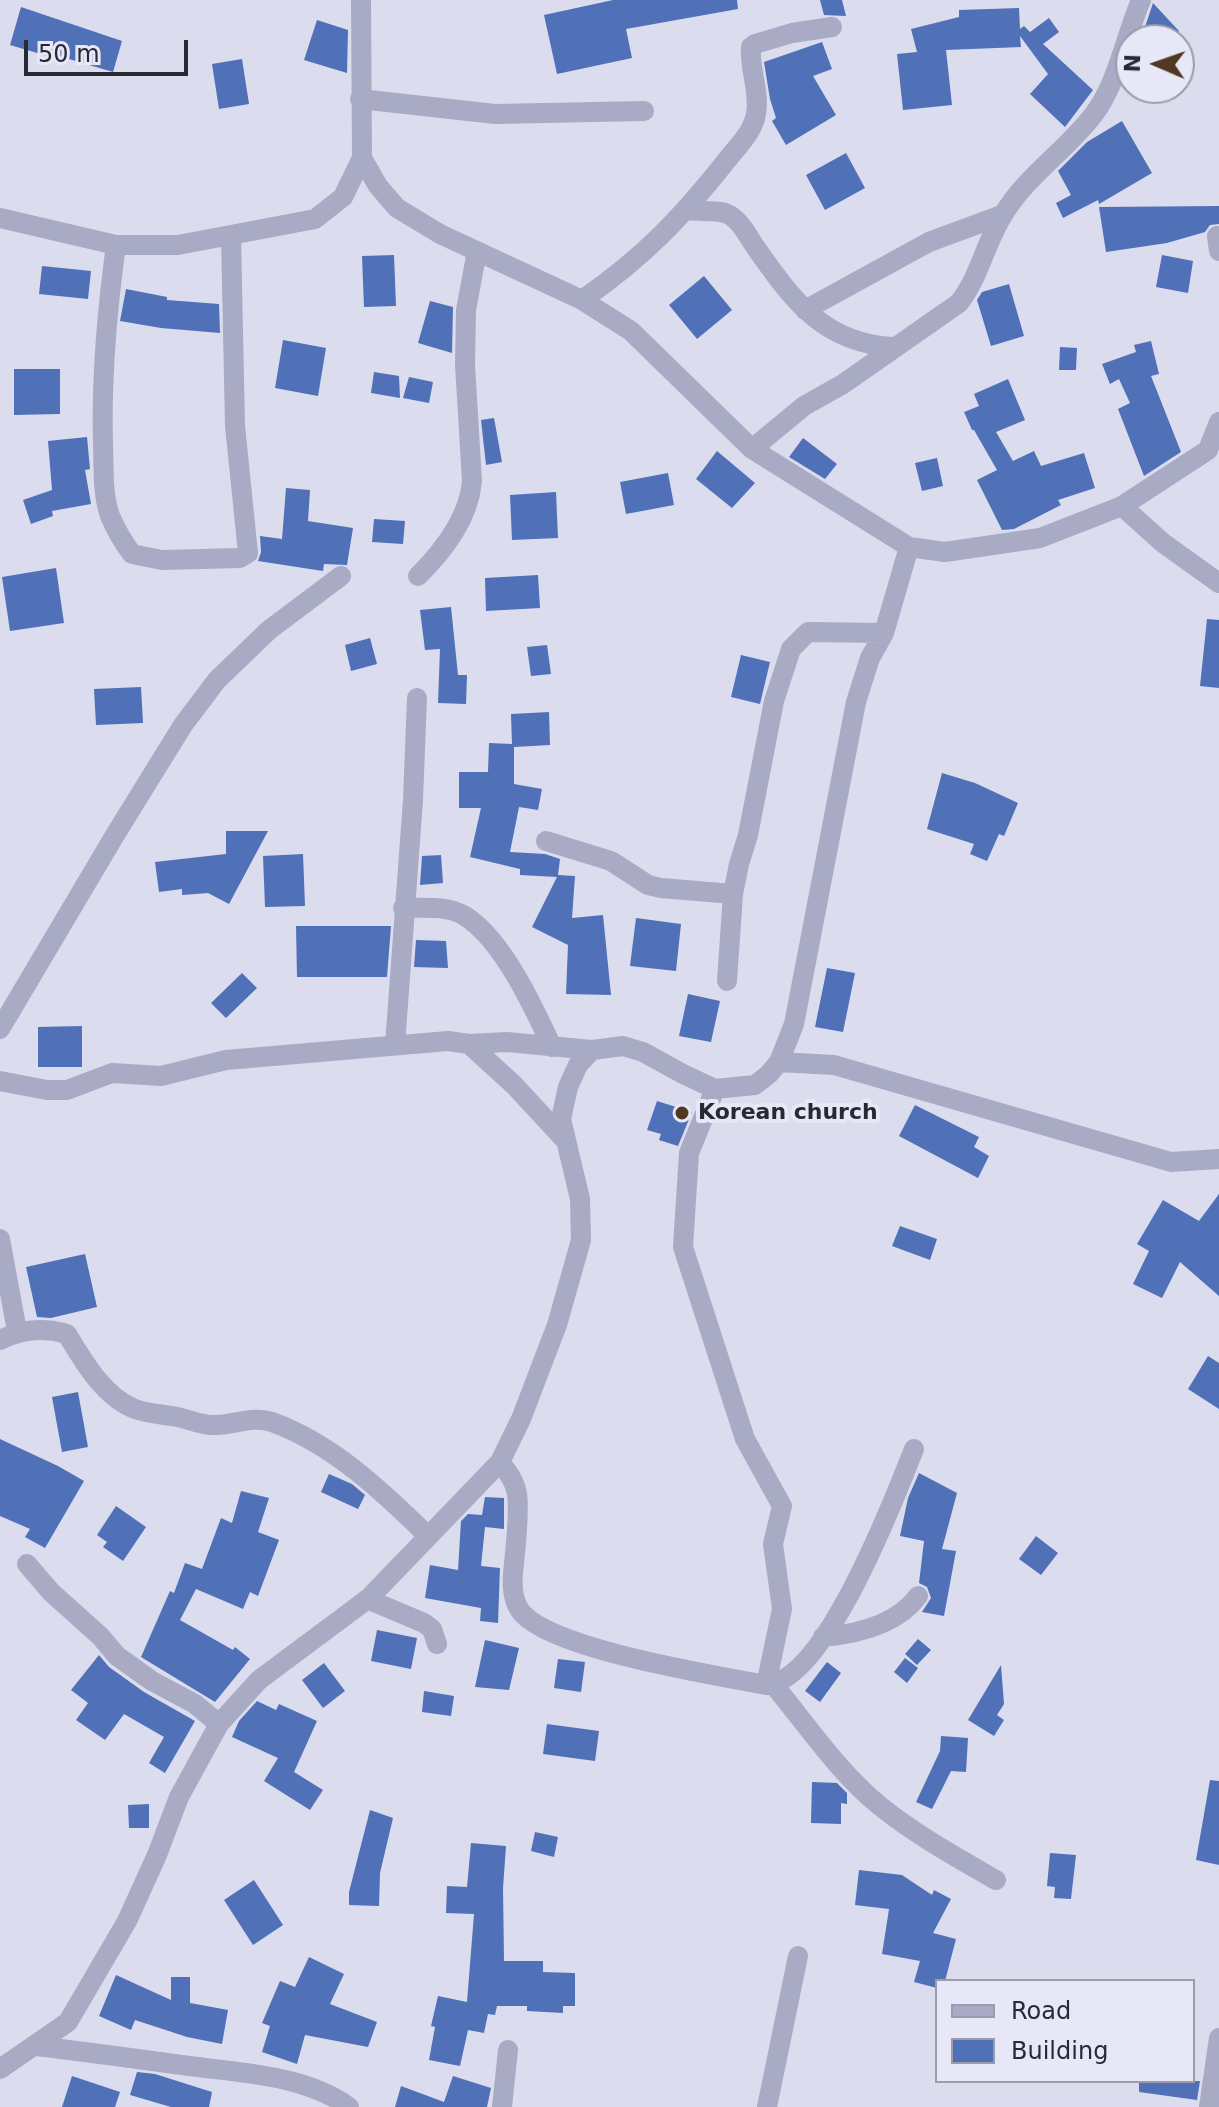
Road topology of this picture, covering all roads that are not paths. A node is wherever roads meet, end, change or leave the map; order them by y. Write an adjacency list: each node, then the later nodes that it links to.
1 (361, 0): 4 (street)
2 (1141, 0): 8 (street)
3 (832, 27): 7 (street)
4 (360, 99): 5 (street); 6 (street)
5 (644, 111)
6 (362, 158): 10 (street); 12 (street)
7 (687, 210): 13 (street); 14 (street)
8 (1002, 215): 14 (street); 15 (street)
9 (0, 218): 11 (street)
10 (231, 236): 11 (street); 11 (street)
11 (116, 245)
12 (477, 251): 13 (street); 21 (street)
13 (582, 300): 17 (street)
14 (805, 310): 15 (street)
15 (893, 347): 17 (street)
16 (1219, 422): 18 (street)
17 (752, 449): 19 (street)
18 (1122, 506): 19 (street); 22 (street)
19 (909, 547): 23 (street)
20 (341, 576): 29 (street)
21 (418, 576)
22 (1219, 583)
23 (884, 633): 26 (street); 34 (street)
24 (417, 698): 27 (street)
25 (546, 841): 26 (street)
26 (733, 894): 28 (street)
27 (403, 908): 31 (street); 32 (street)
28 (727, 981)
29 (0, 1029)
30 (469, 1044): 31 (street); 32 (street); 37 (street)
31 (395, 1045): 35 (street)
32 (552, 1047): 33 (street)
33 (592, 1050): 36 (street); 37 (street)
34 (779, 1062): 36 (street); 38 (street)
35 (0, 1081)
36 (715, 1089): 49 (street)
37 (564, 1139): 42 (street)
38 (1219, 1159)
39 (0, 1239): 40 (street)
40 (9, 1336): 43 (street)
41 (914, 1449): 47 (street)
42 (500, 1462): 43 (street); 49 (street)
43 (428, 1536): 46 (street)
44 (27, 1564): 50 (street)
45 (918, 1596): 47 (street)
46 (367, 1599): 48 (street); 50 (street)
47 (823, 1637): 49 (street)
48 (437, 1644)
49 (770, 1685): 51 (street)
50 (219, 1724): 54 (street)
51 (996, 1880)
52 (798, 1956): 59 (street)
53 (1219, 2038): 60 (street)
54 (36, 2046): 56 (street); 57 (street)
55 (508, 2050): 58 (street)
56 (0, 2069)
57 (349, 2107)
58 (502, 2107)
59 (767, 2107)
60 (1209, 2107)

